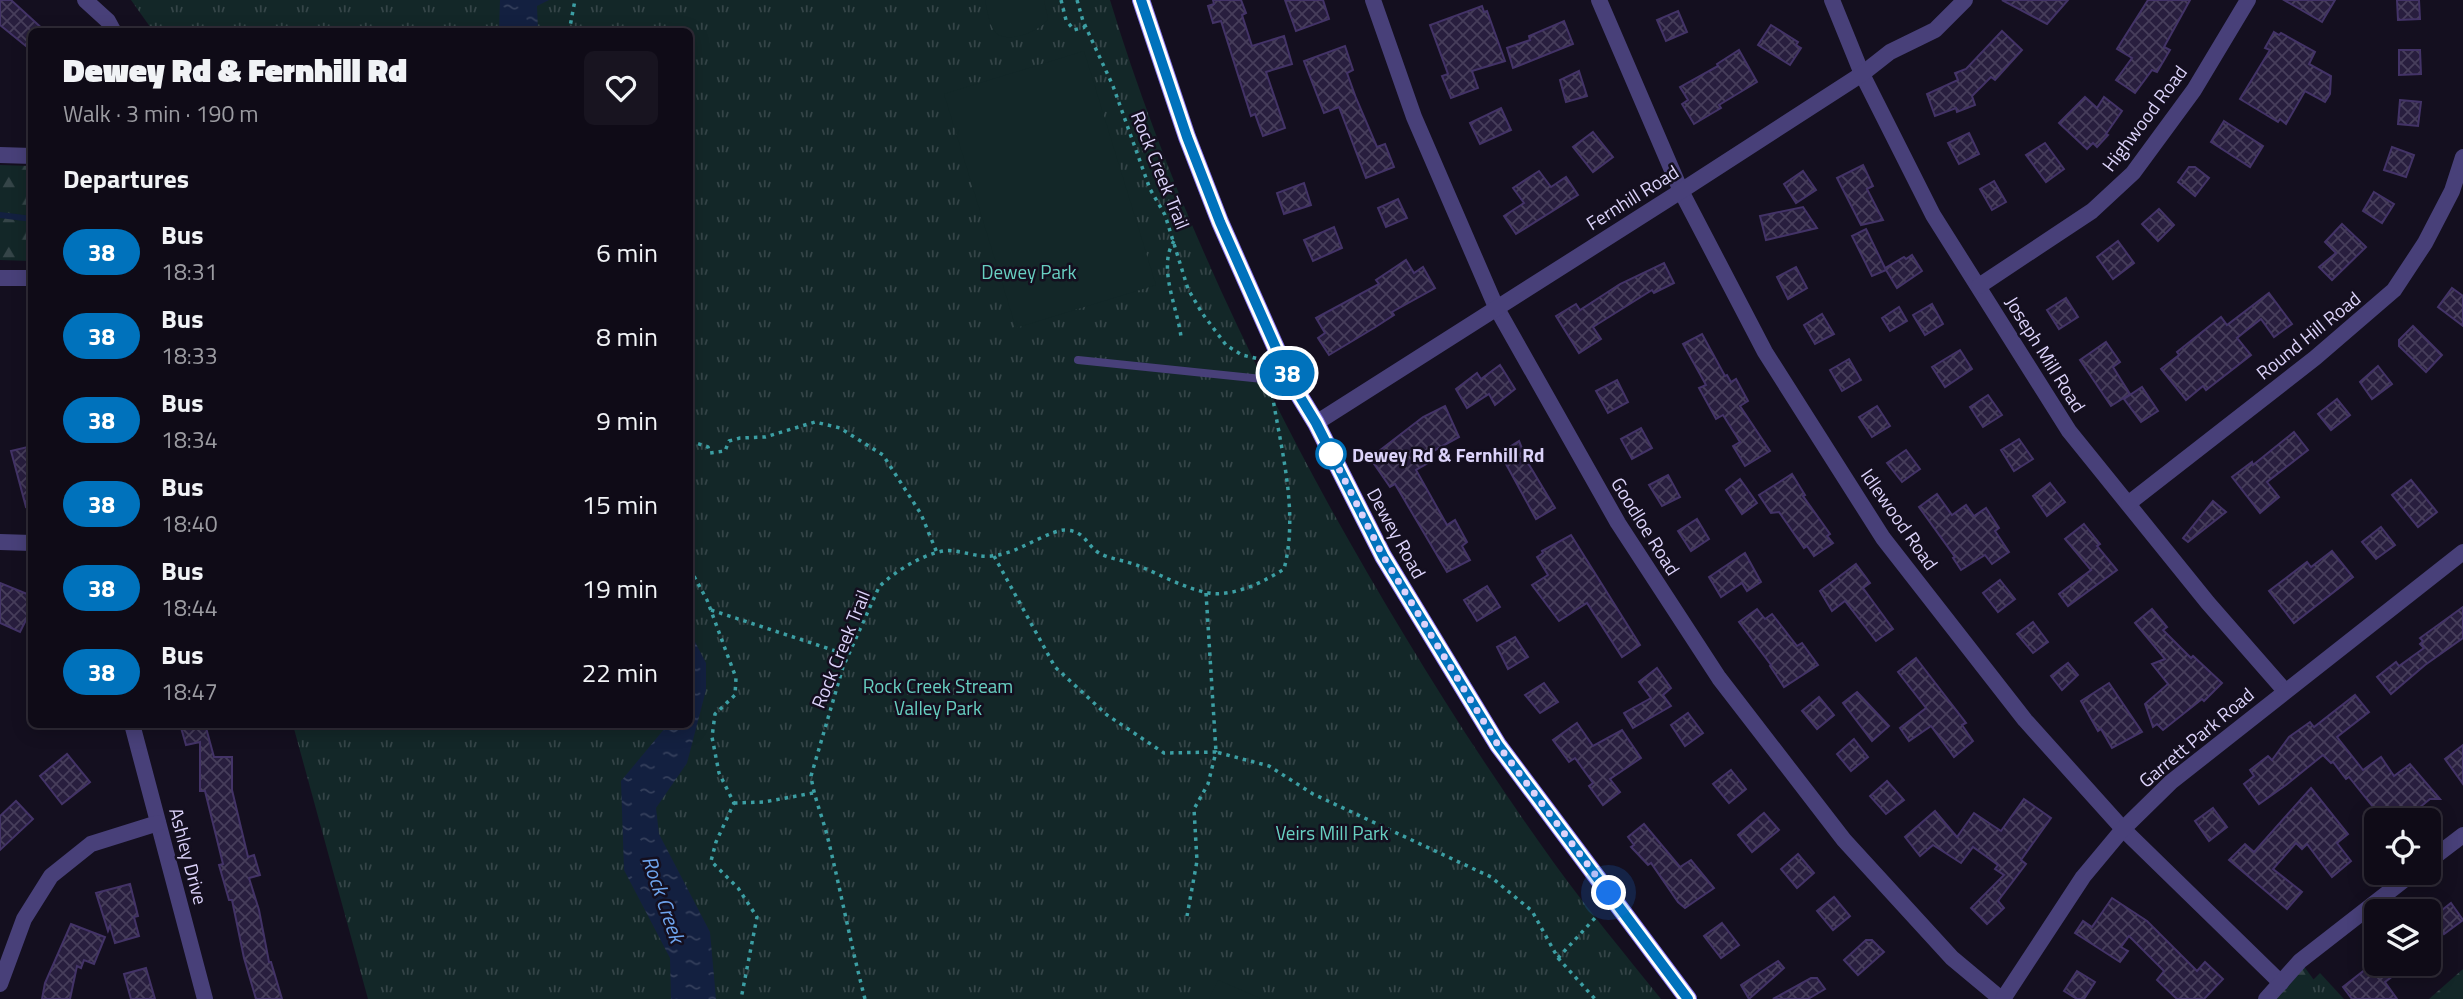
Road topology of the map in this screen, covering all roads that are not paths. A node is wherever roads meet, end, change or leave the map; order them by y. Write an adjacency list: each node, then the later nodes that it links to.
1 (85, 0): 8 (street)
2 (1141, 0): 19 (street, Dewey Road)
3 (1373, 0): 17 (street, Goodloe Road)
4 (1599, 0): 13 (street, Idlewood Road)
5 (1832, 0): 9 (street, Joseph Mill Road)
6 (1965, 0): 9 (street, Fernhill Road)
7 (2248, 0): 16 (street, Highwood Road)
8 (112, 28)
9 (1862, 74): 13 (street, Fernhill Road); 16 (street, Joseph Mill Road)
10 (0, 155): 11 (street)
11 (28, 156)
12 (2463, 157): 21 (street, Round Hill Road)
13 (1681, 191): 17 (street, Fernhill Road); 28 (street, Idlewood Road)
14 (0, 278): 15 (street)
15 (28, 278)
16 (1979, 286): 21 (street, Joseph Mill Road)
17 (1496, 307): 20 (street, Fernhill Road); 36 (street, Goodloe Road)
18 (1078, 360): 19 (lane)
19 (1291, 382): 20 (street, Dewey Road)
20 (1316, 423): 35 (street, Dewey Road)
21 (2129, 503): 25 (street, Joseph Mill Road)
22 (0, 542): 23 (street)
23 (28, 543)
24 (2463, 552): 25 (street, Garrett Park Road)
25 (2285, 691): 28 (street, Garrett Park Road)
26 (133, 728): 27 (street, Ashley Drive)
27 (158, 822): 33 (street); 34 (street, Ashley Drive)
28 (2123, 829): 32 (street, Idlewood Road); 36 (street, Garrett Park Road)
29 (2463, 835): 30 (street)
30 (2441, 852)
31 (2398, 885): 32 (street)
32 (2281, 983): 37 (street)
33 (0, 984)
34 (205, 999)
35 (1688, 999)
36 (2002, 999)
37 (2266, 999)

